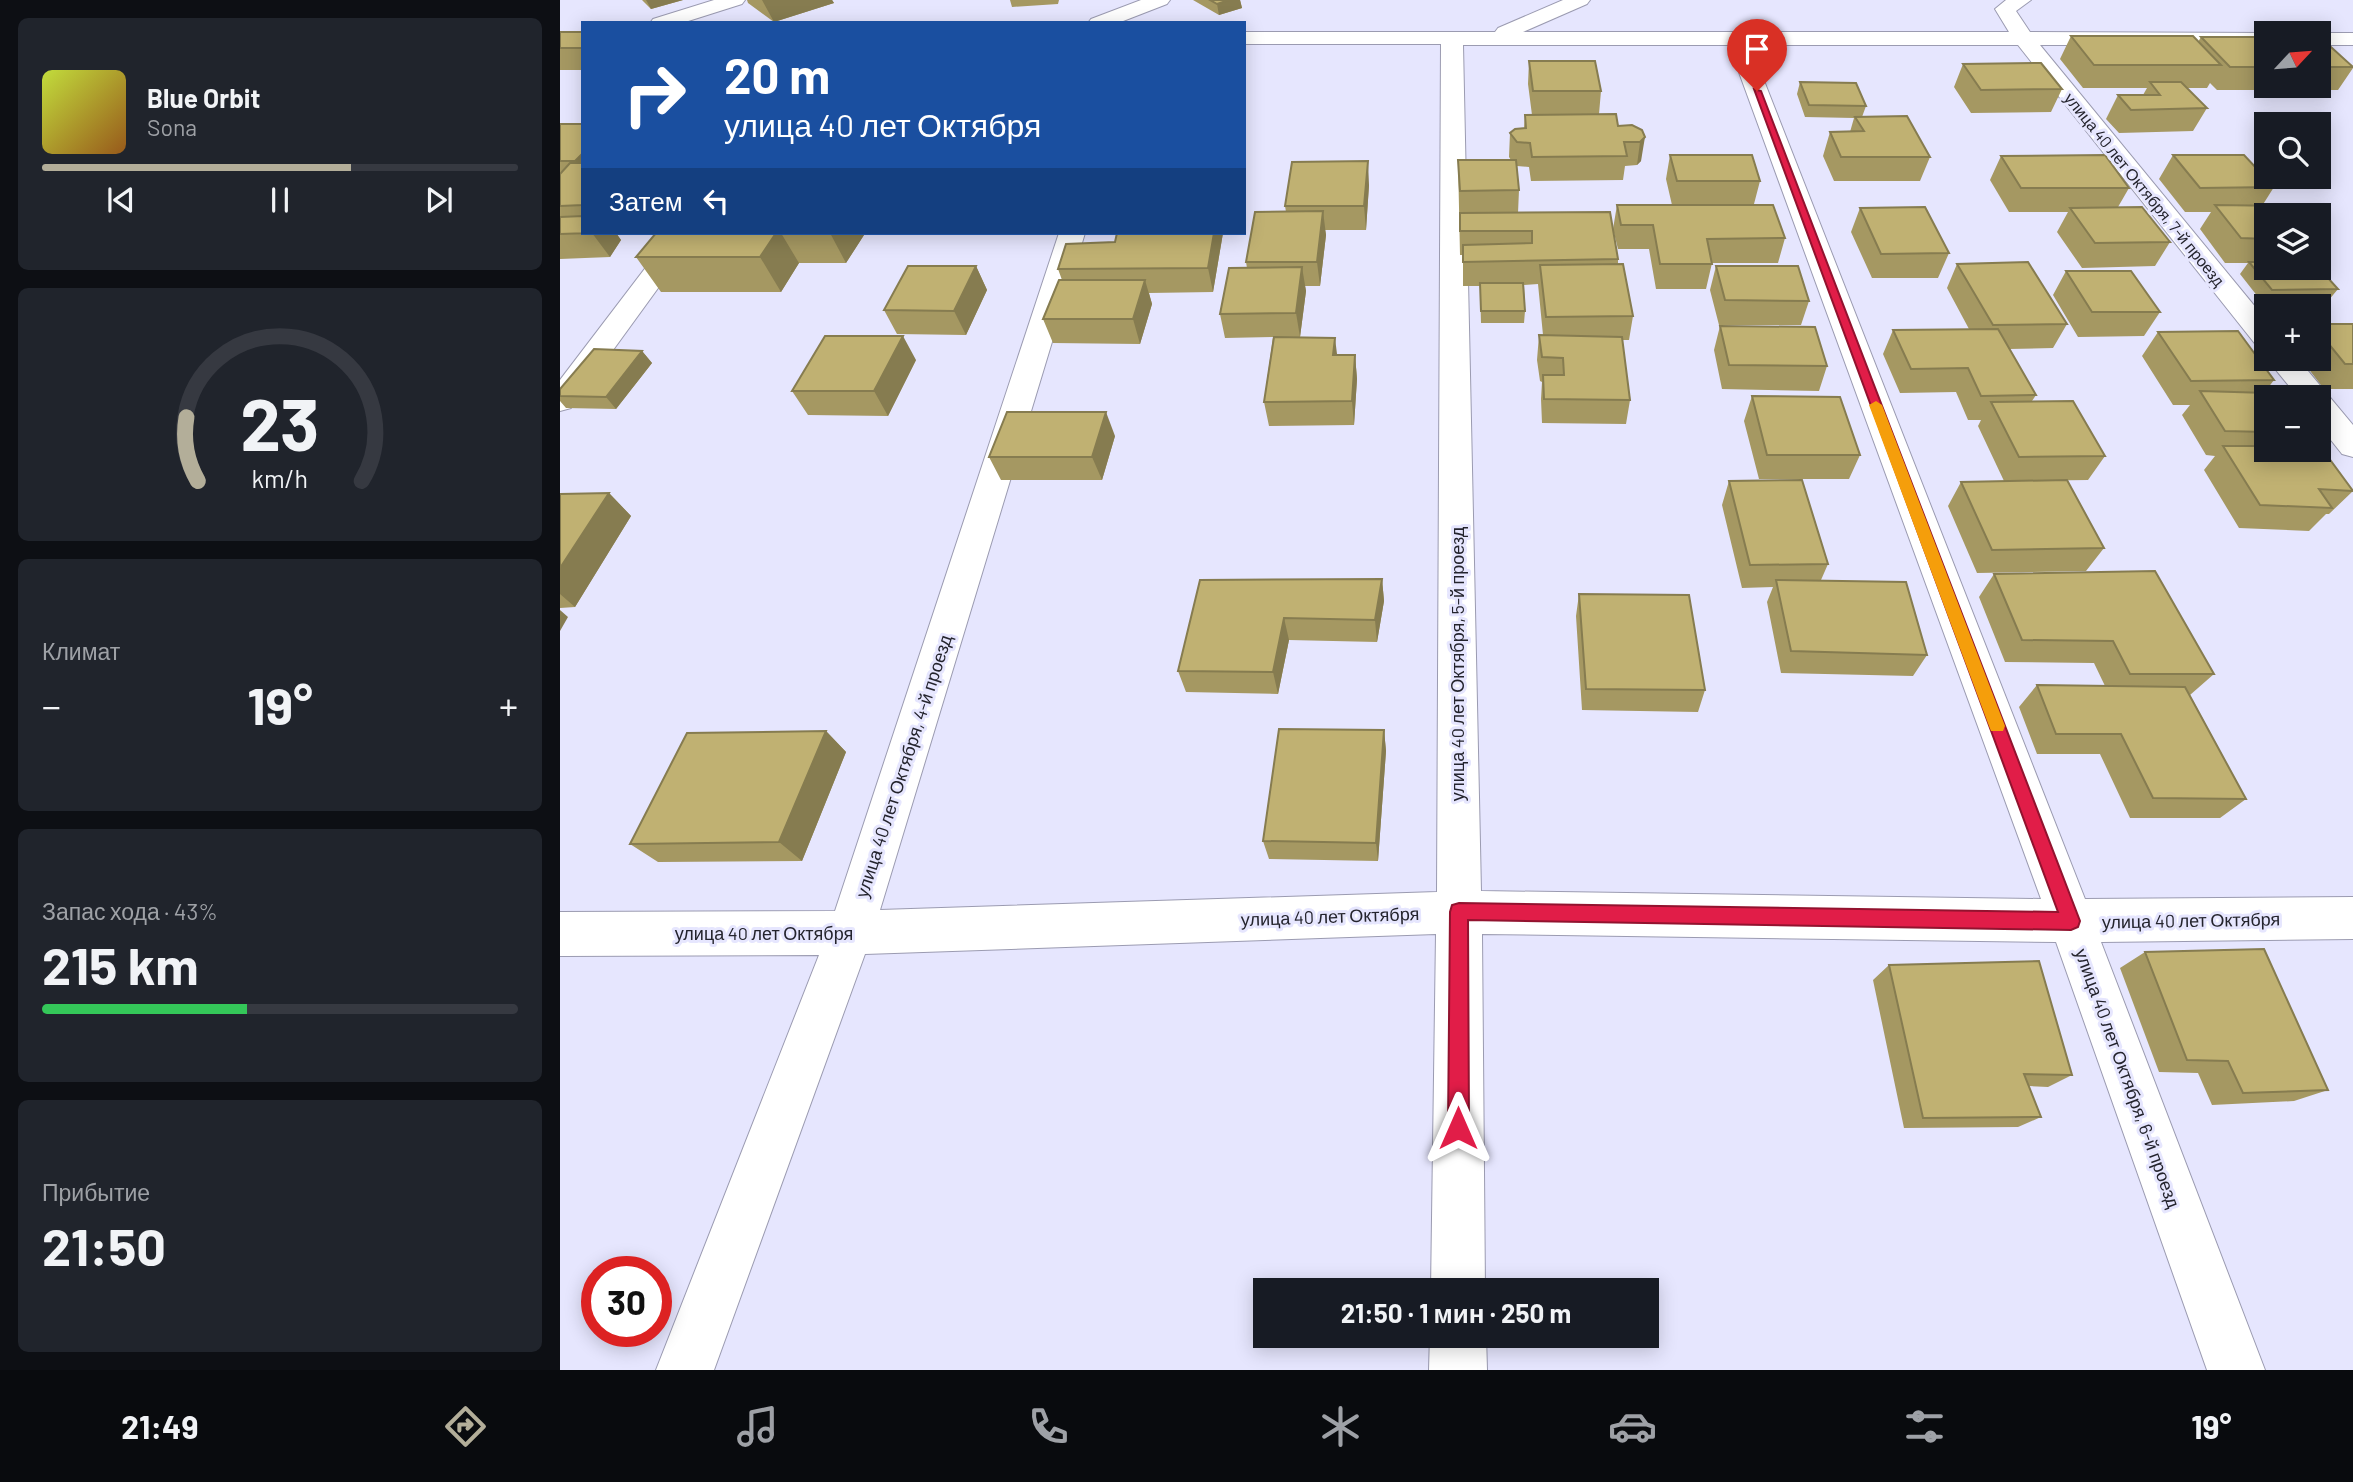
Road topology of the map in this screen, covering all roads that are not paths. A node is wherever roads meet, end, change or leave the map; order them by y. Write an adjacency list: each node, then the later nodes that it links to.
1 (735, 0): 5 (street)
2 (1160, 0): 6 (street)
3 (1580, 0): 10 (street)
4 (2021, 0): 8 (street, улица 40 лет Октября, 7-й проезд)
5 (667, 21)
6 (1103, 21)
7 (1246, 37): 9 (street)
8 (2024, 38): 11 (street); 13 (street); 17 (street, улица 40 лет Октября, 7-й проезд)
9 (1452, 39): 10 (street); 23 (street, улица 40 лет Октября, 5-й проезд)
10 (1490, 39): 13 (street)
11 (2254, 39)
12 (2336, 39): 14 (street)
13 (1737, 40): 25 (street, улица 40 лет Октября, 6-й проезд)
14 (2353, 55)
15 (684, 235): 20 (street)
16 (1071, 235): 26 (street, улица 40 лет Октября, 4-й проезд)
17 (2254, 324)
18 (2293, 371): 19 (street)
19 (2304, 385)
20 (560, 401)
21 (2331, 419): 22 (street)
22 (2353, 446)
23 (1459, 912): 25 (street, улица 40 лет Октября); 26 (street, улица 40 лет Октября); 28 (street, улица 40 лет Октября, 5-й проезд)
24 (2353, 918): 25 (street, улица 40 лет Октября)
25 (2071, 921): 32 (street, улица 40 лет Октября, 6-й проезд)
26 (850, 933): 27 (street, улица 40 лет Октября); 30 (street, улица 40 лет Октября, 4-й проезд)
27 (560, 934)
28 (1458, 1278)
29 (1458, 1348): 31 (street)
30 (685, 1370)
31 (1458, 1370)
32 (2235, 1370)

